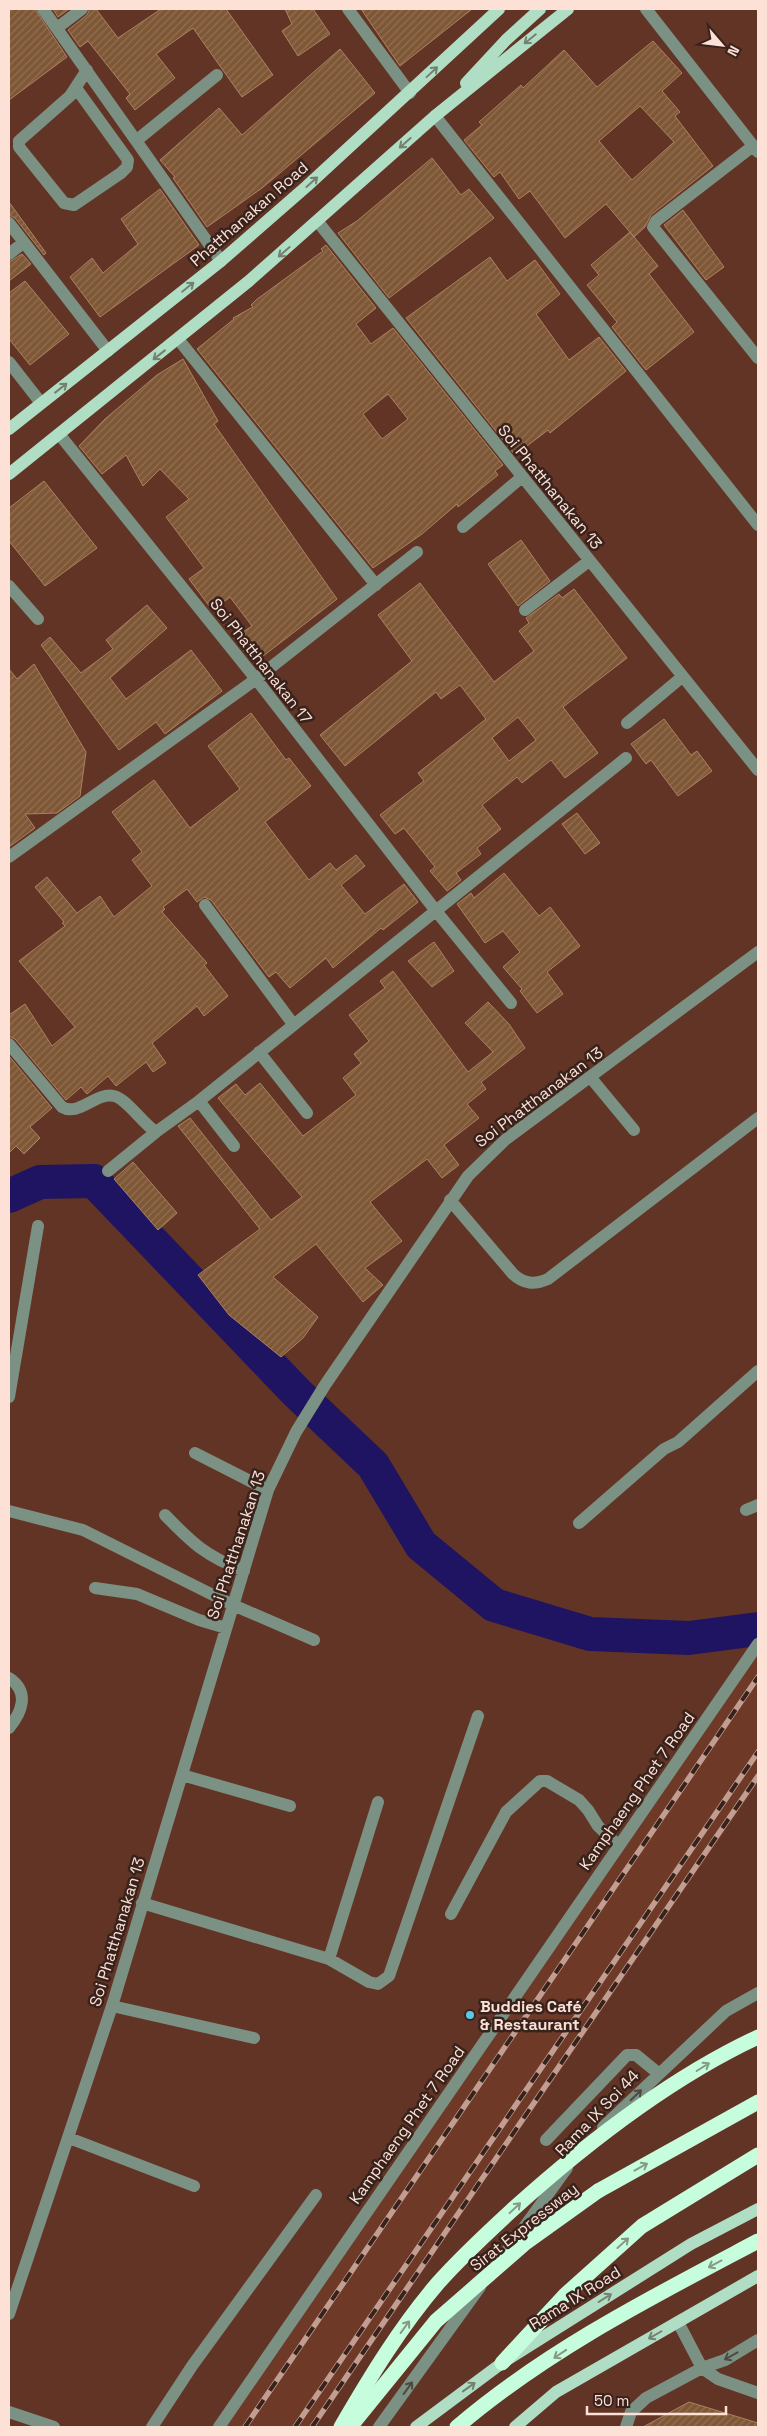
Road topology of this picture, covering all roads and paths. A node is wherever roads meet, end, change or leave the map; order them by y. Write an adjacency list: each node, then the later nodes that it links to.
1 (43, 9): 8 (street)
2 (82, 9): 8 (street)
3 (348, 9): 12 (street)
4 (499, 9): 12 (main road, Phatthanakan Road, one-way to 4)
5 (540, 9): 13 (main road)
6 (568, 9): 13 (main road, one-way to 13)
7 (646, 9): 15 (street)
8 (56, 28): 9 (street)
9 (87, 70): 11 (street); 14 (street)
10 (217, 75): 14 (street)
11 (76, 88): 11 (street)
12 (410, 93): 20 (main road, Phatthanakan Road, one-way to 12)
13 (435, 116): 16 (main road, one-way to 16); 30 (street)
14 (137, 140): 20 (street)
15 (756, 149): 23 (street)
16 (318, 222): 21 (main road, one-way to 21); 29 (street, Soi Phatthanakan 13)
17 (9, 223): 18 (street)
18 (24, 242): 19 (street); 22 (street)
19 (9, 254)
20 (221, 261): 22 (main road, Phatthanakan Road, one-way to 20)
21 (178, 339): 27 (main road, one-way to 27); 34 (street)
22 (108, 351): 25 (main road, Phatthanakan Road, one-way to 22)
23 (758, 358)
24 (9, 362): 25 (street)
25 (41, 403): 26 (main road, Phatthanakan Road)
26 (9, 429)
27 (58, 434): 28 (main road); 39 (street, Soi Phatthanakan 17)
28 (9, 474)
29 (522, 477): 31 (street); 33 (street, Soi Phatthanakan 13)
30 (758, 524)
31 (464, 527)
32 (417, 552): 34 (street)
33 (589, 561): 36 (street); 38 (street, Soi Phatthanakan 13)
34 (376, 585): 39 (street)
35 (9, 586): 37 (street)
36 (525, 610)
37 (38, 619)
38 (682, 677): 40 (street); 42 (street, Soi Phatthanakan 13)
39 (256, 679): 43 (street); 45 (street, Soi Phatthanakan 17)
40 (627, 723)
41 (626, 758): 45 (street)
42 (758, 770)
43 (9, 857)
44 (205, 905): 48 (street)
45 (436, 911): 47 (street, Soi Phatthanakan 17); 48 (street)
46 (758, 952): 51 (street, Soi Phatthanakan 13)
47 (511, 1003)
48 (292, 1024): 50 (street)
49 (9, 1044): 56 (street)
50 (259, 1052): 52 (street); 53 (street)
51 (591, 1078): 55 (street); 59 (street, Soi Phatthanakan 13)
52 (200, 1101): 56 (street); 57 (street)
53 (306, 1112)
54 (758, 1118): 59 (street)
55 (634, 1130)
56 (156, 1132): 58 (street)
57 (234, 1146)
58 (108, 1171)
59 (450, 1200): 64 (street, Soi Phatthanakan 13)
60 (38, 1226): 62 (street)
61 (758, 1371): 69 (street)
62 (9, 1397)
63 (196, 1453): 64 (street)
64 (268, 1490): 70 (street, Soi Phatthanakan 13)
65 (758, 1505): 66 (street)
66 (746, 1510)
67 (9, 1511): 72 (street)
68 (166, 1515): 70 (street)
69 (579, 1523)
70 (244, 1571): 72 (street, Soi Phatthanakan 13)
71 (96, 1588): 73 (street)
72 (234, 1605): 73 (street, Soi Phatthanakan 13); 74 (street)
73 (226, 1628): 79 (street, Soi Phatthanakan 13)
74 (314, 1640)
75 (758, 1644): 82 (street, Kamphaeng Phet 7 Road)
76 (9, 1678): 78 (street)
77 (478, 1716): 85 (street)
78 (9, 1728)
79 (182, 1775): 81 (street); 83 (street, Soi Phatthanakan 13)
80 (378, 1802): 85 (street)
81 (290, 1806)
82 (619, 1846): 84 (street); 110 (street, Kamphaeng Phet 7 Road)
83 (142, 1903): 85 (street); 87 (street, Soi Phatthanakan 13)
84 (451, 1914)
85 (329, 1959)
86 (758, 1993): 90 (street, Rama IX Soi 44)
87 (112, 2006): 89 (street); 92 (street, Soi Phatthanakan 13)
88 (758, 2037): 94 (highway, one-way to 88)
89 (254, 2038)
90 (658, 2073): 93 (street); 94 (street, Rama IX Soi 44, one-way to 90)
91 (758, 2102): 112 (highway, Sirat Expressway, one-way to 91, bridge)
92 (69, 2138): 96 (street); 101 (street, Soi Phatthanakan 13)
93 (546, 2140)
94 (579, 2151): 111 (highway, one-way to 94); 113 (street, Rama IX Soi 44, one-way to 94)
95 (758, 2155): 104 (highway, one-way to 95)
96 (194, 2186)
97 (316, 2194): 109 (street)
98 (758, 2209): 104 (main road, Rama IX Road, one-way to 98)
99 (758, 2241): 115 (highway, one-way to 115)
100 (758, 2276): 102 (main road)
101 (9, 2314)
102 (678, 2322): 105 (street); 116 (main road, one-way to 116)
103 (758, 2340): 105 (street, one-way to 105)
104 (502, 2364): 114 (main road, Rama IX Road, one-way to 104)
105 (702, 2368): 106 (street); 117 (street)
106 (758, 2393)
107 (9, 2412): 108 (street)
108 (54, 2427)
109 (152, 2427)
110 (220, 2427)
111 (342, 2427)
112 (350, 2427)
113 (379, 2427)
114 (416, 2427)
115 (457, 2427)
116 (515, 2427)
117 (626, 2427)

